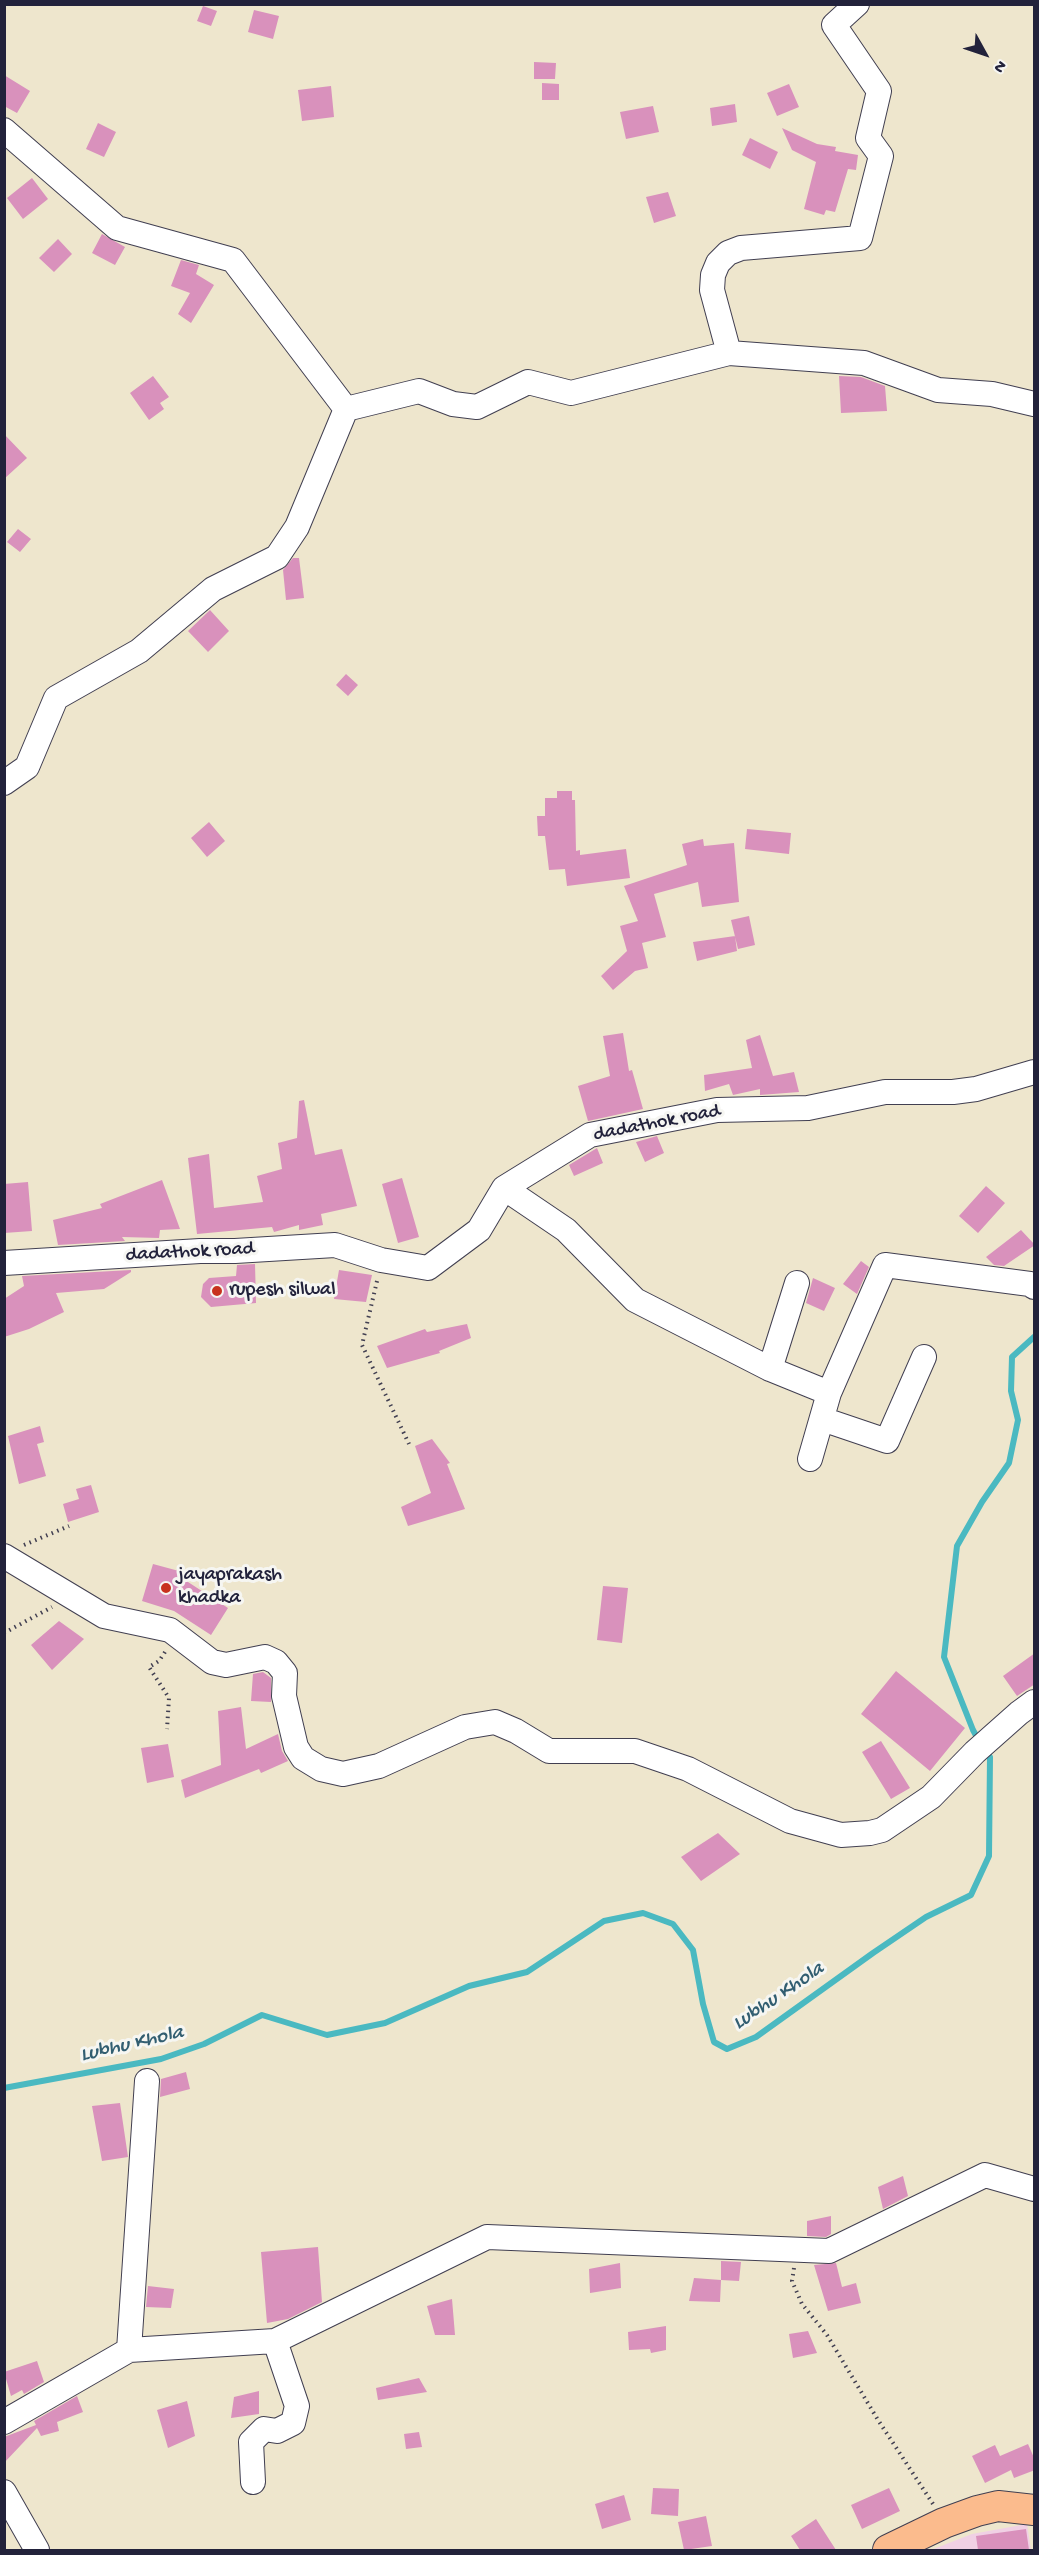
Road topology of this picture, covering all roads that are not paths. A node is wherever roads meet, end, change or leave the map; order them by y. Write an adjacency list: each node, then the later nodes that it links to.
1 (857, 4): 3 (street)
2 (4, 130): 5 (street)
3 (729, 353): 4 (street); 5 (street)
4 (1035, 404)
5 (346, 409): 6 (street)
6 (4, 783)
7 (1035, 1072): 8 (street, dadathok road)
8 (504, 1188): 9 (street, dadathok road); 13 (street)
9 (4, 1263)
10 (797, 1282): 13 (street)
11 (1035, 1287): 14 (street)
12 (924, 1357): 15 (street)
13 (770, 1369): 14 (street)
14 (830, 1393): 15 (street)
15 (822, 1419): 16 (street)
16 (810, 1459)
17 (10, 1553): 18 (street)
18 (1035, 1702)
19 (147, 2081): 22 (street)
20 (1035, 2188): 21 (street)
21 (275, 2341): 22 (street); 24 (street)
22 (129, 2350): 23 (street)
23 (4, 2422)
24 (253, 2482)
25 (4, 2492): 27 (street)
26 (1035, 2510): 28 (main road)
27 (37, 2550)
28 (888, 2550)

